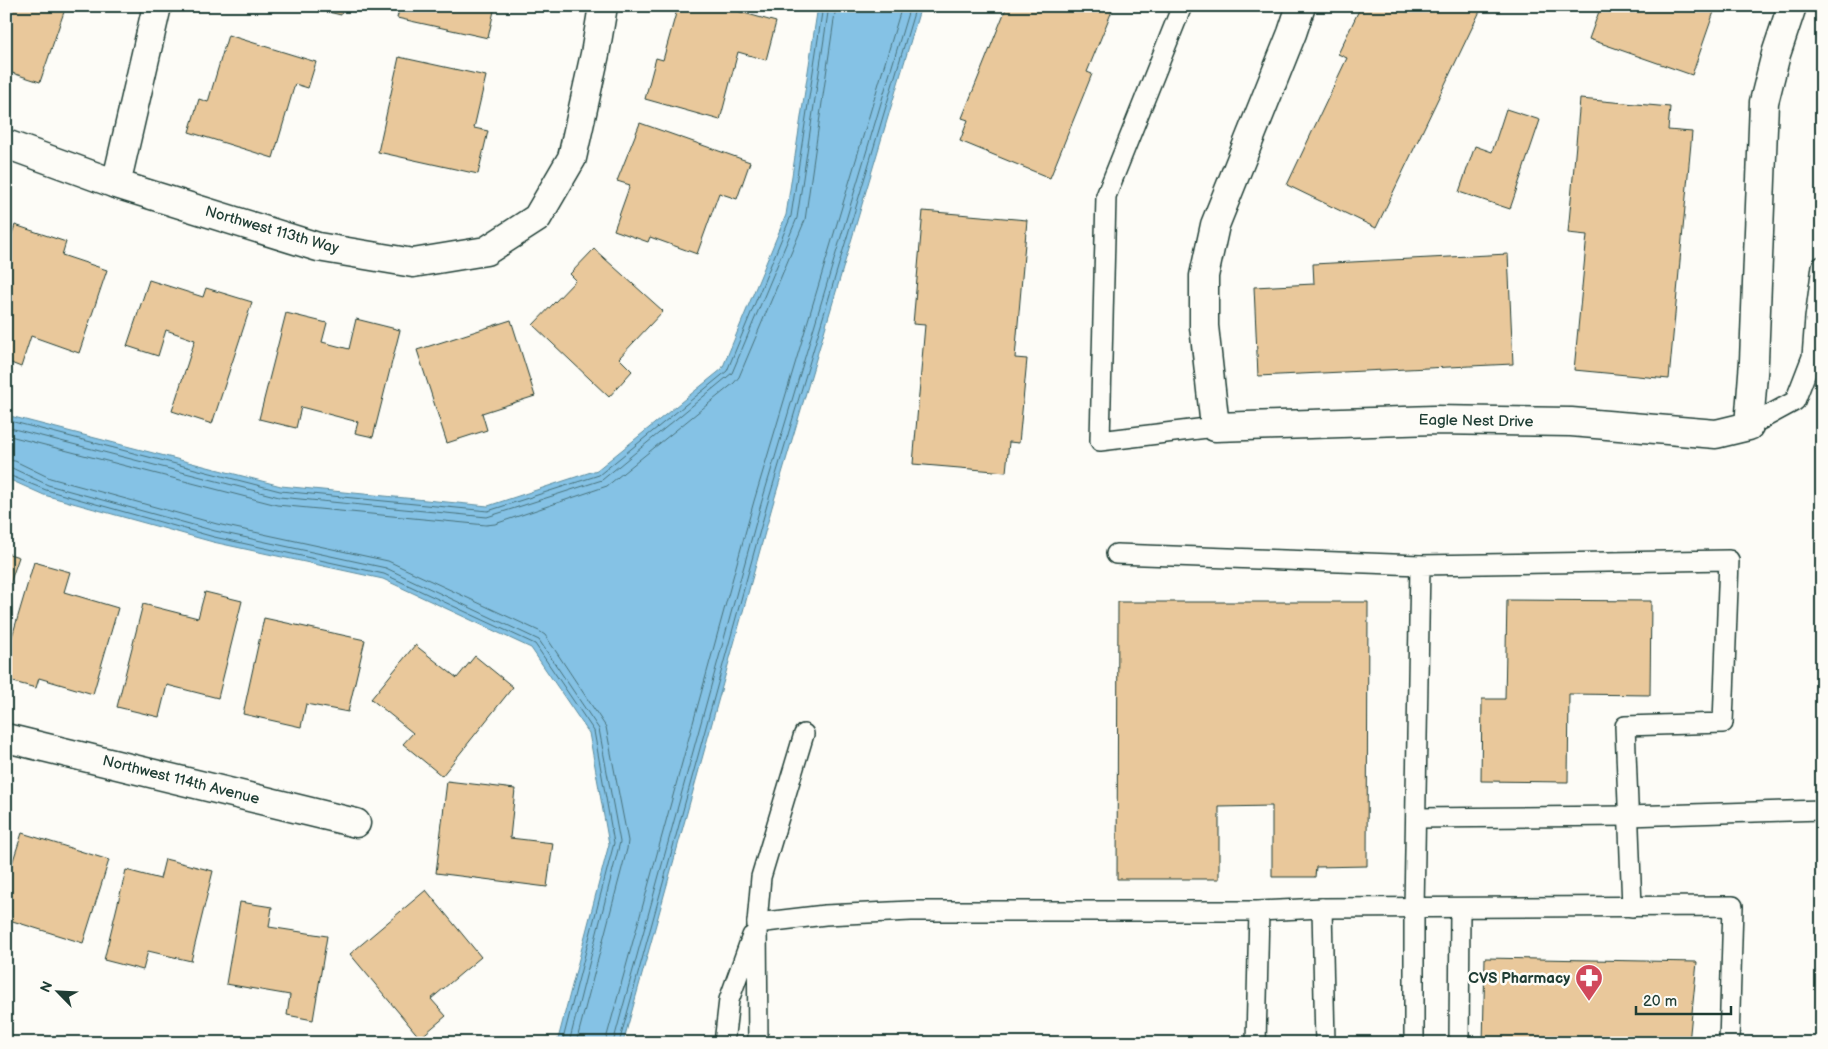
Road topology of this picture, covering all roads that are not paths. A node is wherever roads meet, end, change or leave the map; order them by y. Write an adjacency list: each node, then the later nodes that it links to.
1 (157, 6): 7 (street)
2 (602, 6): 7 (street, Northwest 113th Way)
3 (1182, 6): 10 (lane)
4 (1301, 6): 10 (street)
5 (1792, 6): 9 (street)
6 (6, 144): 7 (street, Northwest 113th Way)
7 (116, 184)
8 (1822, 266): 9 (lane)
9 (1749, 426): 10 (street, Eagle Nest Drive)
10 (1215, 427)
11 (1116, 554): 12 (lane)
12 (1420, 565): 16 (lane); 17 (lane)
13 (804, 734): 24 (lane)
14 (6, 738): 18 (street, Northwest 114th Avenue)
15 (1822, 810): 16 (lane)
16 (1628, 816): 17 (lane); 19 (lane)
17 (1416, 818): 21 (lane)
18 (356, 823)
19 (1632, 907): 22 (lane); 31 (lane)
20 (1322, 908): 21 (lane); 23 (lane); 28 (lane)
21 (1414, 908): 22 (lane); 29 (lane)
22 (1460, 908): 30 (lane)
23 (1259, 911): 24 (lane); 27 (lane)
24 (756, 923): 25 (lane); 26 (lane)
25 (724, 1043)
26 (758, 1043)
27 (1256, 1043)
28 (1325, 1043)
29 (1414, 1043)
30 (1459, 1043)
31 (1729, 1043)

